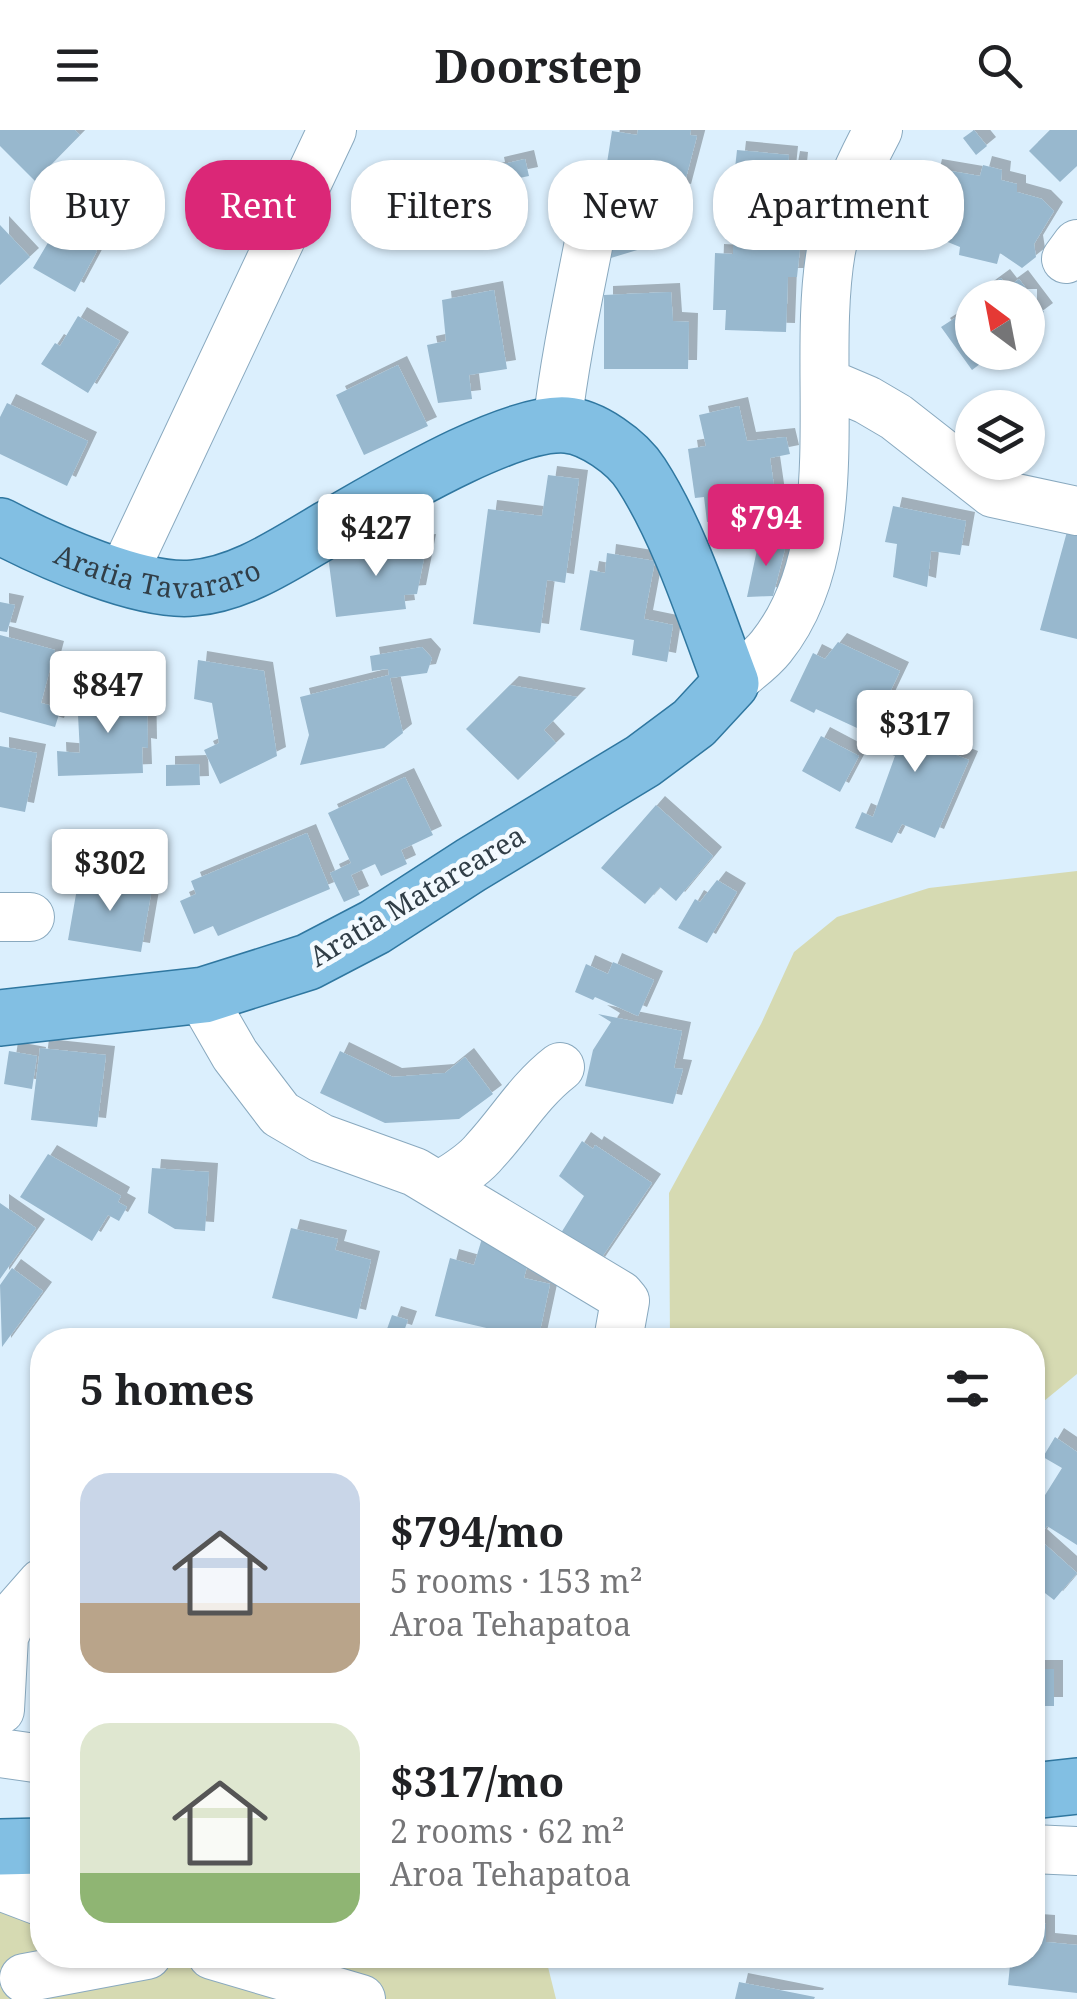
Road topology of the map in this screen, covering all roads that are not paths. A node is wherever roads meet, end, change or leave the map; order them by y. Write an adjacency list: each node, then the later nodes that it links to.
1 (332, 130): 8 (street)
2 (878, 130): 4 (street)
3 (588, 250): 5 (street)
4 (827, 383): 6 (street); 9 (street)
5 (558, 426): 8 (main road, Aratia Tavararo); 9 (main road)
6 (1077, 511)
7 (0, 526): 8 (main road, Aratia Tavararo)
8 (122, 576)
9 (731, 683): 10 (main road, Aratia Matarearea)
10 (200, 996): 11 (main road, Aratia Matarearea); 13 (street)
11 (5, 1016)
12 (560, 1068): 13 (street)
13 (441, 1186): 14 (street)
14 (620, 1328)
15 (30, 1597): 16 (street)
16 (0, 1710)
17 (0, 1753): 18 (street)
18 (30, 1757)
19 (1077, 1786): 20 (main road)
20 (1045, 1789)
21 (0, 1846): 22 (main road)
22 (30, 1846)
23 (1045, 1850): 24 (street)
24 (1077, 1852)
25 (0, 1886): 26 (street)
26 (30, 1897)
27 (77, 1968): 29 (street)
28 (256, 1968): 30 (street)
29 (24, 1978)
30 (361, 1999)

